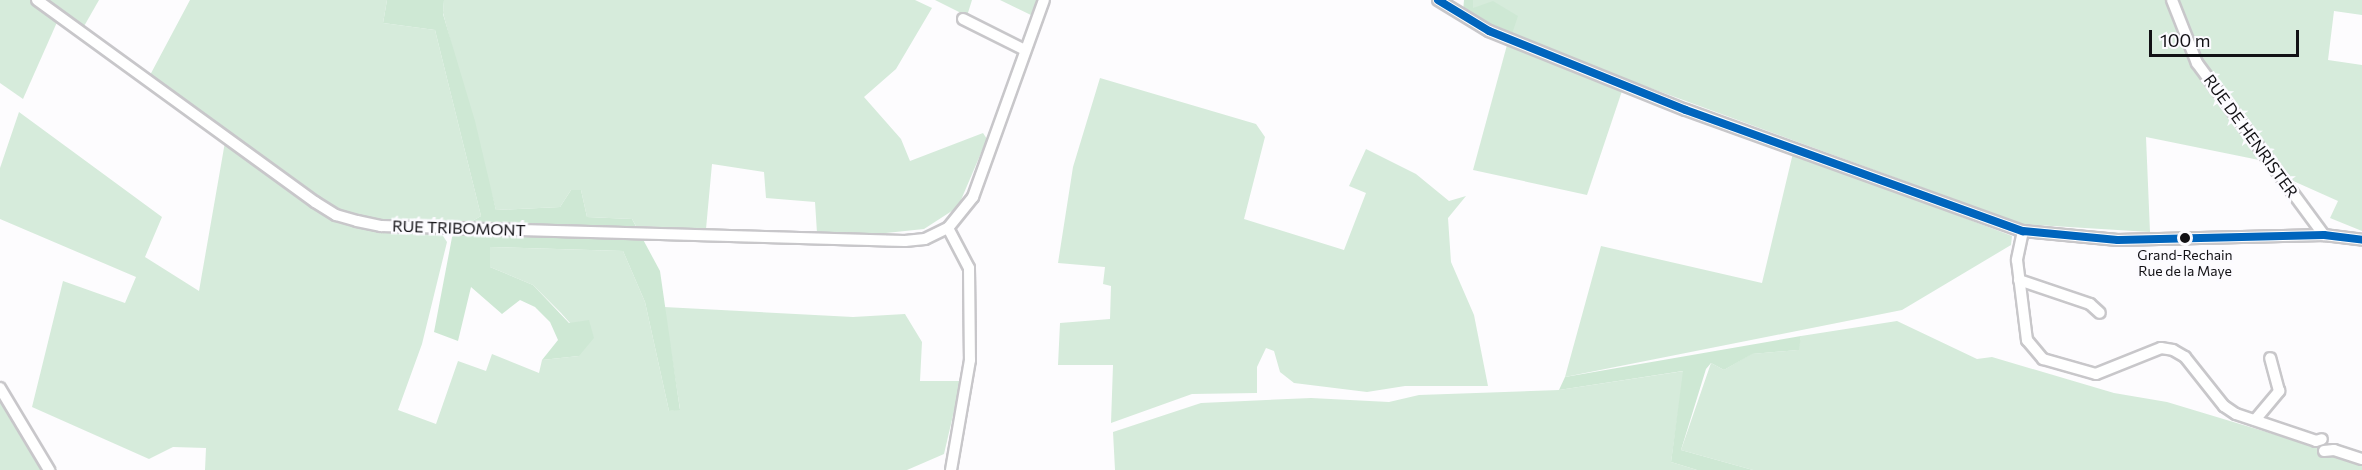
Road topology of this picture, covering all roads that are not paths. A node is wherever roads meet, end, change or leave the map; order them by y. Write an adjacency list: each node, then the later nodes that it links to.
1 (37, 0): 7 (street, RUE TRIBOMONT)
2 (1044, 0): 6 (street)
3 (1438, 0): 8 (street)
4 (2172, 0): 9 (street, RUE DE HENRISTER)
5 (963, 19): 6 (street)
6 (1025, 50): 7 (street)
7 (948, 228): 20 (street)
8 (2023, 231): 9 (street); 11 (street)
9 (2324, 235): 10 (street)
10 (2362, 240)
11 (2019, 280): 12 (street); 15 (street)
12 (2100, 313)
13 (2270, 358): 15 (street)
14 (0, 388): 19 (street)
15 (2255, 420): 16 (street)
16 (2322, 440)
17 (2324, 451): 18 (street)
18 (2362, 459)
19 (49, 470)
20 (951, 470)

